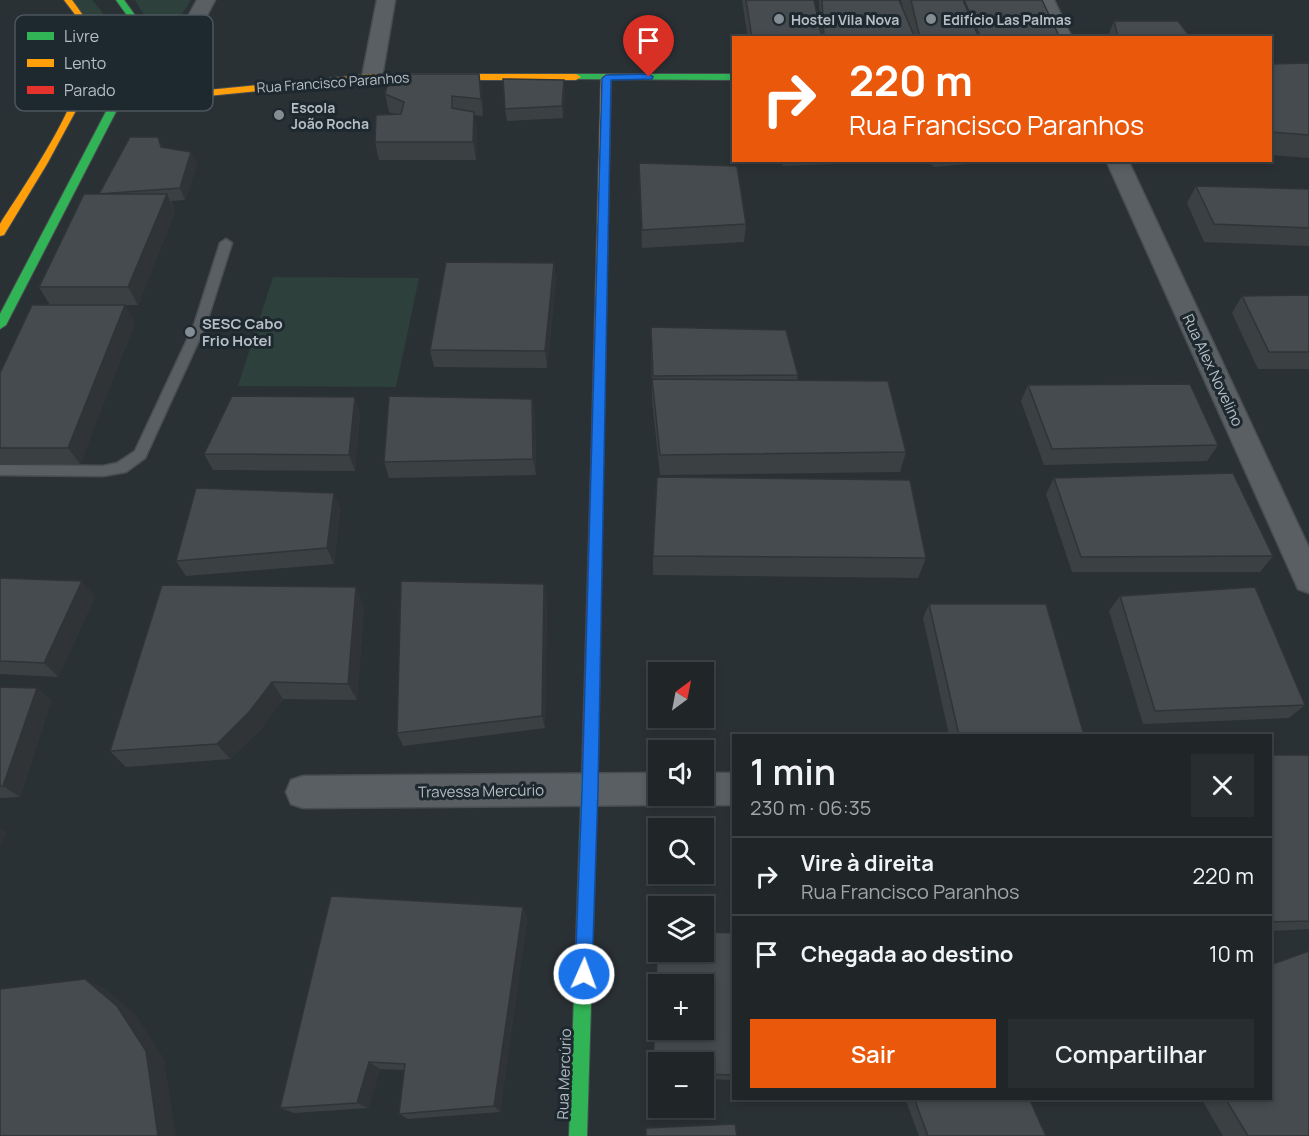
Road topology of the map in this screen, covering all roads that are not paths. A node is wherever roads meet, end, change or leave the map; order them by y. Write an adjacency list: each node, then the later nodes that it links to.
1 (68, 0): 6 (street)
2 (120, 0): 7 (street)
3 (206, 0): 8 (street)
4 (386, 0): 10 (street)
5 (1045, 0): 9 (street)
6 (77, 15)
7 (131, 15)
8 (198, 15)
9 (1061, 36)
10 (372, 77): 12 (street, Rua Francisco Paranhos); 13 (street, Rua Francisco Paranhos)
11 (732, 77): 12 (street, Rua Francisco Paranhos)
12 (606, 78): 25 (street, Rua Mercúrio)
13 (213, 92)
14 (72, 111): 17 (street)
15 (111, 111): 19 (street)
16 (1118, 162): 21 (street, Rua Alex Novelino)
17 (0, 233)
18 (226, 243): 20 (lane)
19 (0, 325)
20 (0, 470)
21 (1309, 580)
22 (648, 789): 25 (street, Travessa Mercúrio)
23 (714, 789): 24 (street)
24 (732, 789)
25 (590, 790): 26 (street, Travessa Mercúrio); 27 (street, Rua Mercúrio)
26 (303, 792)
27 (578, 1136)

